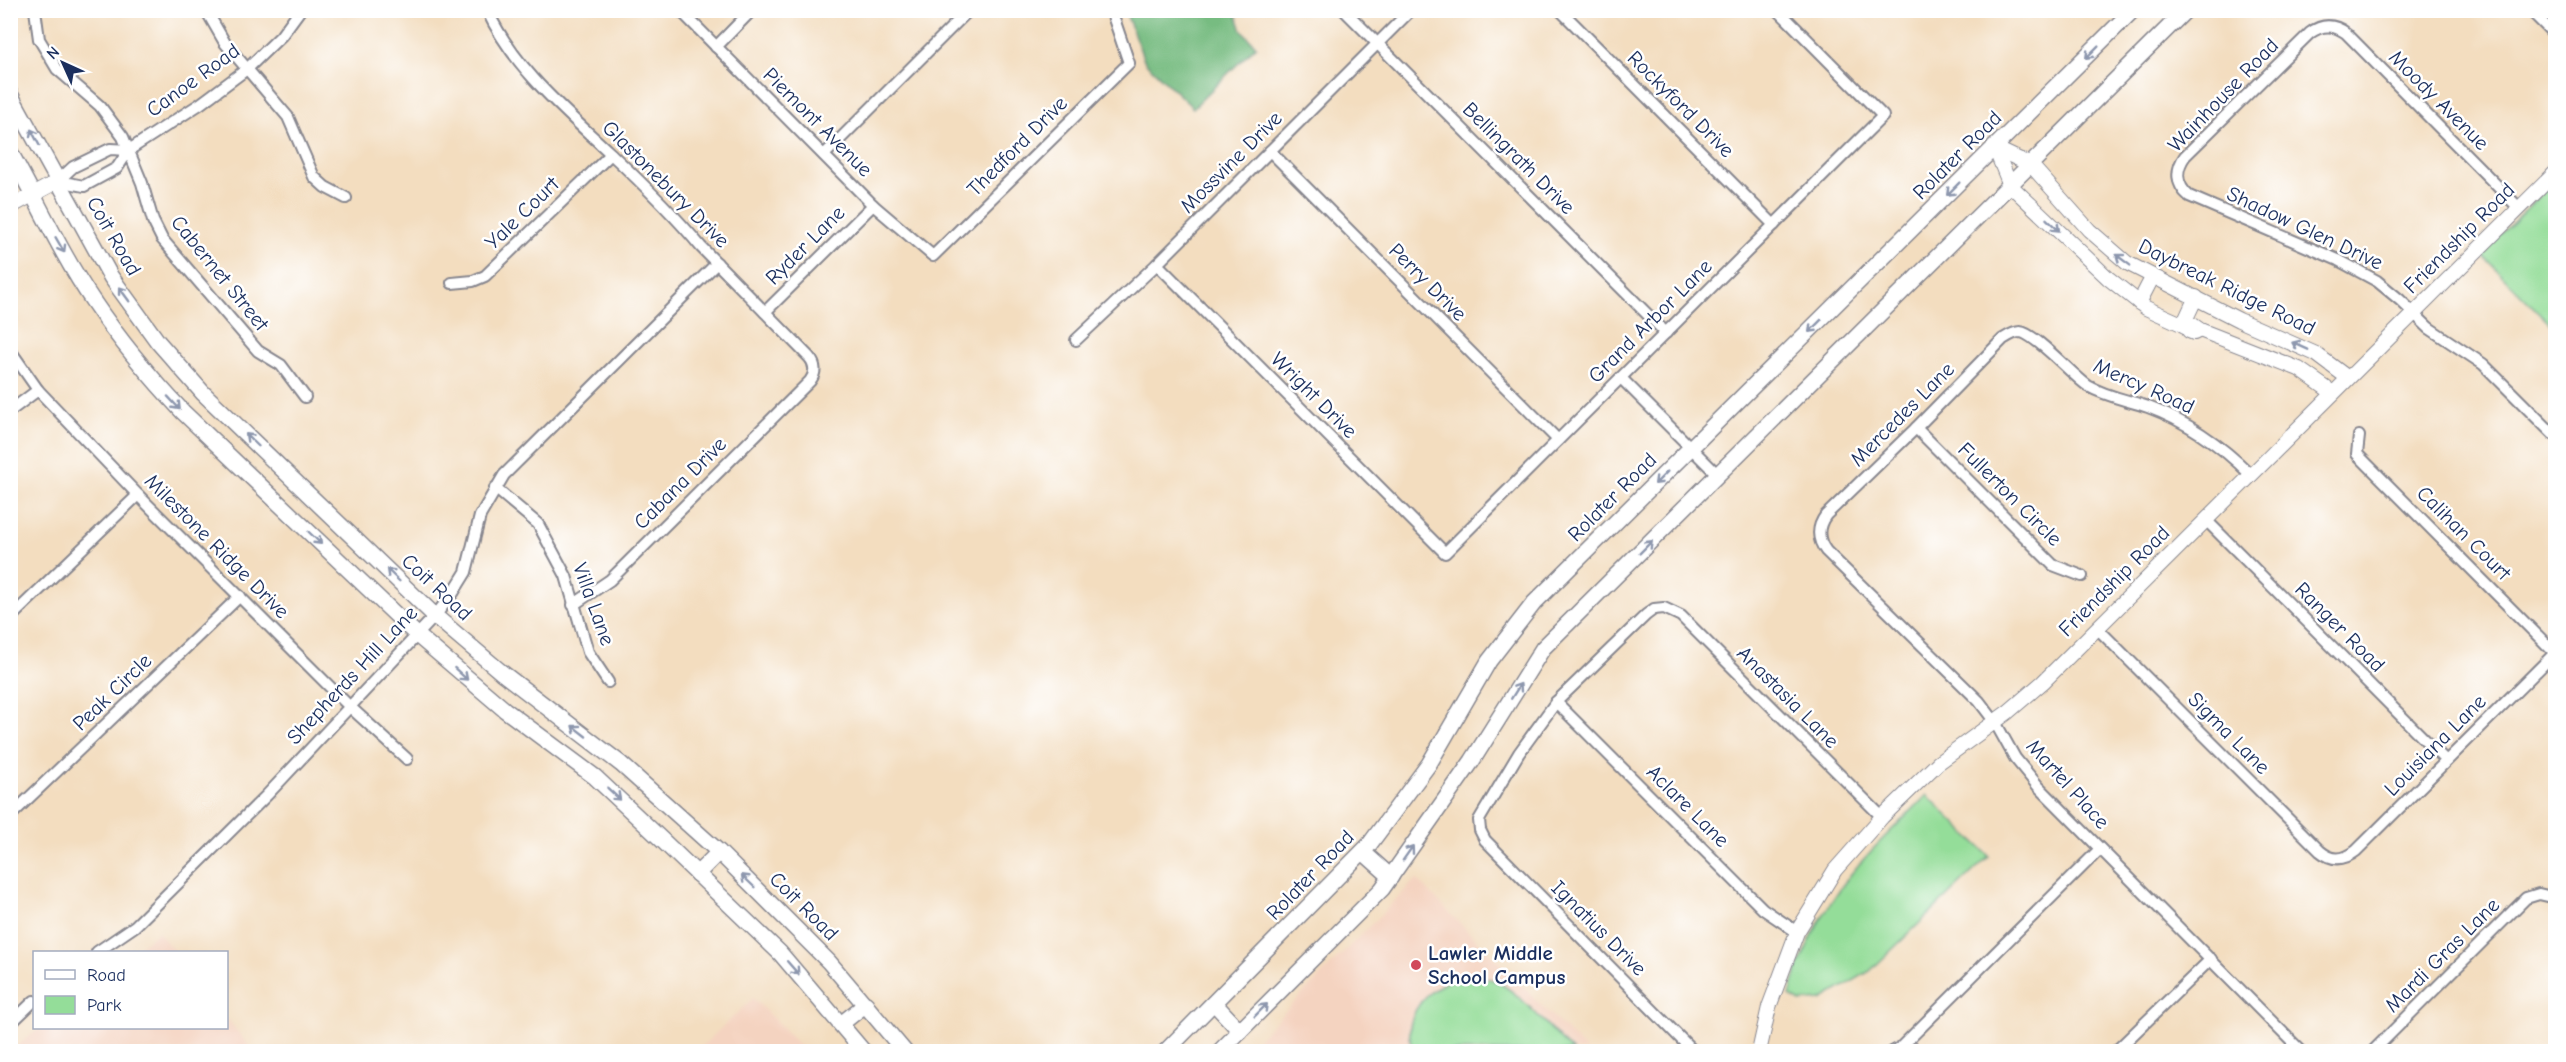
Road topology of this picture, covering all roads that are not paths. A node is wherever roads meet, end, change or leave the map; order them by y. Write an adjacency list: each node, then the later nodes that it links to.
1 (35, 10): 23 (street, Cabernet Street)
2 (206, 10): 20 (street)
3 (300, 10): 20 (street, Canoe Road)
4 (487, 10): 26 (street, Glastonebury Drive)
5 (680, 10): 19 (street, Piemont Avenue)
6 (752, 10): 19 (street)
7 (969, 10): 27 (street)
8 (1111, 10): 39 (street, Thedford Drive)
9 (1344, 10): 18 (street, Bellingrath Drive)
10 (1411, 10): 18 (street, Mossvine Drive)
11 (1560, 10): 38 (street, Rockyford Drive)
12 (1778, 10): 38 (street, Grand Arbor Lane)
13 (2133, 10): 22 (main road, Rolater Road, one-way to 22)
14 (2186, 10): 28 (main road)
15 (2530, 10): 17 (street)
16 (2327, 26): 30 (street, Wainhouse Road); 37 (street, Moody Avenue)
17 (2556, 36)
18 (1378, 44): 24 (street, Mossvine Drive); 50 (street, Bellingrath Drive)
19 (716, 47): 27 (street, Piemont Avenue)
20 (247, 69): 23 (street, Canoe Road); 34 (street)
21 (10, 94): 31 (main road, Coit Road, one-way to 21)
22 (1995, 148): 28 (street, Daybreak Ridge Road); 32 (street, Daybreak Ridge Road); 64 (main road, Rolater Road, one-way to 64)
23 (129, 150): 31 (street, Canoe Road); 31 (street, Canoe Road); 58 (street, Cabernet Street)
24 (1270, 151): 41 (street, Mossvine Drive); 63 (street, Perry Drive)
25 (10, 152): 33 (main road)
26 (611, 154): 40 (street, Glastonebury Drive); 43 (street, Yale Court)
27 (824, 155): 35 (street, Piemont Avenue)
28 (2031, 165): 32 (main road); 42 (street, Daybreak Ridge Road, one-way to 28)
29 (2556, 172): 37 (street, Friendship Road)
30 (2178, 173): 47 (street, Shadow Glen Drive)
31 (58, 181): 33 (street, Canoe Road); 75 (main road, Coit Road, one-way to 31)
32 (2010, 185): 45 (street, Daybreak Ridge Road, one-way to 45); 65 (main road)
33 (32, 194): 36 (street, Canoe Road); 78 (main road, one-way to 78)
34 (346, 198)
35 (873, 205): 39 (street, Piemont Avenue); 46 (street, Ryder Lane)
36 (10, 207)
37 (2518, 208): 47 (street, Friendship Road)
38 (1774, 225): 50 (street, Grand Arbor Lane)
39 (933, 256)
40 (717, 263): 46 (street, Glastonebury Drive); 67 (street, Shepherds Hill Lane)
41 (1156, 264): 51 (street, Mossvine Drive); 71 (street, Wright Drive)
42 (2152, 278): 44 (street, Daybreak Ridge Road); 45 (street)
43 (452, 283)
44 (2196, 297): 48 (street); 54 (street, Daybreak Ridge Road, one-way to 44)
45 (2139, 303): 48 (street, Daybreak Ridge Road)
46 (765, 312): 55 (street, Glastonebury Drive)
47 (2414, 312): 54 (street, Friendship Road); 62 (street, Shadow Glen Drive)
48 (2185, 326): 57 (street, Daybreak Ridge Road)
49 (2021, 332): 60 (street, Mercedes Lane); 66 (street, Mercy Road)
50 (1666, 333): 53 (street, Grand Arbor Lane)
51 (1076, 340)
52 (10, 350): 56 (street, Milestone Ridge Drive)
53 (1621, 378): 63 (street, Grand Arbor Lane); 64 (street)
54 (2348, 378): 57 (street, Friendship Road)
55 (809, 382): 74 (street, Cabana Drive)
56 (38, 390): 59 (street); 68 (street, Milestone Ridge Drive)
57 (2333, 393): 66 (street, Friendship Road)
58 (305, 397)
59 (10, 411)
60 (1917, 428): 70 (street, Mercedes Lane); 72 (street, Fullerton Circle)
61 (2359, 436): 79 (street, Calihan Court)
62 (2555, 436)
63 (1558, 440): 71 (street, Grand Arbor Lane)
64 (1690, 449): 65 (street); 90 (main road, Rolater Road, one-way to 90)
65 (1718, 475): 93 (main road, one-way to 65)
66 (2251, 475): 69 (street, Friendship Road)
67 (495, 488): 74 (street, Villa Lane); 75 (street, Shepherds Hill Lane)
68 (138, 495): 73 (street, Milestone Ridge Drive); 76 (street)
69 (2206, 520): 77 (street, Friendship Road); 85 (street, Ranger Road)
70 (1819, 533): 83 (street, Martel Place)
71 (1445, 553)
72 (2082, 576)
73 (240, 596): 82 (street, Milestone Ridge Drive); 86 (street, Peak Circle)
74 (573, 605): 80 (street, Villa Lane)
75 (435, 616): 78 (street, Shepherds Hill Lane); 89 (main road, Coit Road, one-way to 75)
76 (10, 618)
77 (2097, 628): 83 (street, Friendship Road); 91 (street, Sigma Lane)
78 (417, 635): 82 (street, Shepherds Hill Lane); 92 (main road, one-way to 92)
79 (2555, 653): 85 (street, Louisiana Lane)
80 (608, 682)
81 (1556, 702): 87 (street, Anastasia Lane); 95 (street, Aclare Lane); 108 (street, Ignatius Drive)
82 (349, 706): 84 (street, Milestone Ridge Drive); 96 (street, Shepherds Hill Lane)
83 (1995, 722): 87 (street, Friendship Road); 88 (street, Martel Place)
84 (407, 759)
85 (2446, 761): 91 (street, Louisiana Lane)
86 (10, 816)
87 (1882, 818): 95 (street, Friendship Road)
88 (2100, 849): 97 (street, Martel Place); 110 (street)
89 (719, 852): 92 (main road); 100 (main road, Coit Road, one-way to 89)
90 (1362, 852): 93 (main road); 99 (main road, Rolater Road)
91 (2338, 859)
92 (697, 874): 102 (main road, one-way to 102)
93 (1391, 877): 103 (main road, one-way to 93)
94 (2556, 898): 113 (street, Mardi Gras Lane)
95 (1797, 932): 109 (street, Friendship Road)
96 (98, 951)
97 (2211, 959): 111 (street); 112 (street, Martel Place)
98 (33, 1002): 101 (street)
99 (1214, 1003): 103 (main road); 106 (main road, Rolater Road)
100 (866, 1004): 102 (main road); 105 (main road, Coit Road)
101 (10, 1024)
102 (841, 1024): 104 (main road)
103 (1240, 1031): 107 (main road)
104 (864, 1052)
105 (905, 1052)
106 (1165, 1052)
107 (1219, 1052)
108 (1694, 1052)
109 (1760, 1052)
110 (1892, 1052)
111 (2115, 1052)
112 (2302, 1052)
113 (2372, 1052)

